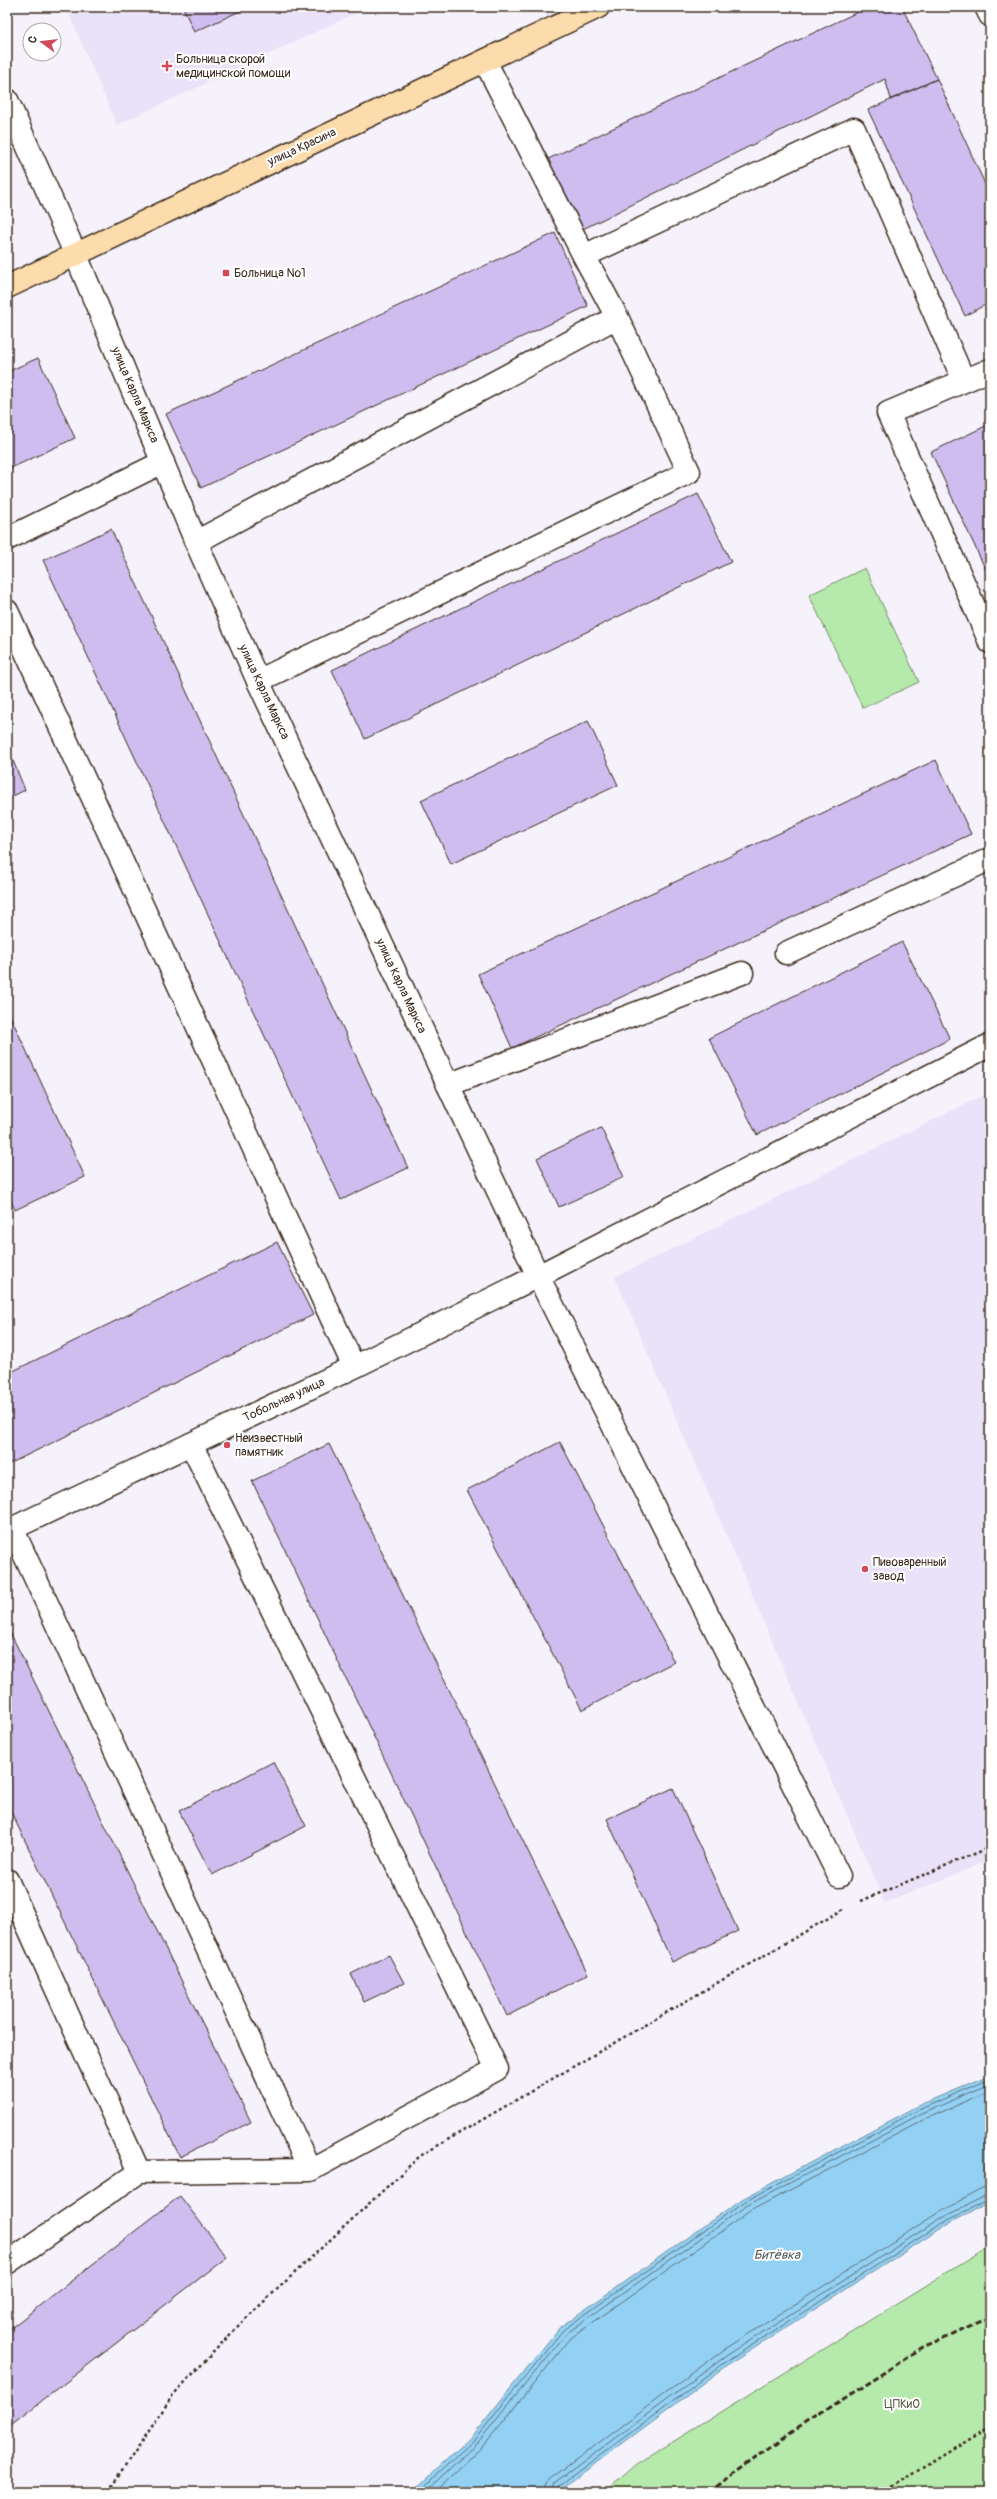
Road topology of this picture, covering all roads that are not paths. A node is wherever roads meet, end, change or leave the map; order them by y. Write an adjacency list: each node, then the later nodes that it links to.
1 (598, 7): 4 (main road, улица Красина)
2 (986, 7): 3 (street)
3 (990, 15)
4 (485, 61): 6 (main road, улица Красина); 7 (street)
5 (7, 100): 6 (street, улица Карла Маркса)
6 (75, 253): 8 (main road, улица Красина); 12 (street, улица Карла Маркса)
7 (584, 256): 9 (street); 11 (street)
8 (7, 287)
9 (618, 317): 14 (street); 17 (street)
10 (990, 370): 11 (street)
11 (964, 381): 16 (street)
12 (163, 462): 13 (street); 14 (street, улица Карла Маркса)
13 (7, 539)
14 (196, 542): 17 (street, улица Карла Маркса)
15 (7, 611): 24 (street)
16 (990, 642)
17 (258, 681): 22 (street, улица Карла Маркса)
18 (990, 858): 19 (street)
19 (786, 953)
20 (742, 973): 22 (street)
21 (990, 1045): 23 (street, Тобольная улица)
22 (448, 1085): 23 (street, улица Карла Маркса)
23 (538, 1276): 24 (street, Тобольная улица); 27 (street, улица Карла Маркса)
24 (354, 1367): 25 (street, Тобольная улица)
25 (191, 1444): 26 (street, Тобольная улица); 29 (street)
26 (9, 1530): 29 (street)
27 (839, 1876)
28 (7, 1880): 30 (street)
29 (310, 2170): 30 (street)
30 (139, 2172): 31 (street)
31 (7, 2263)

